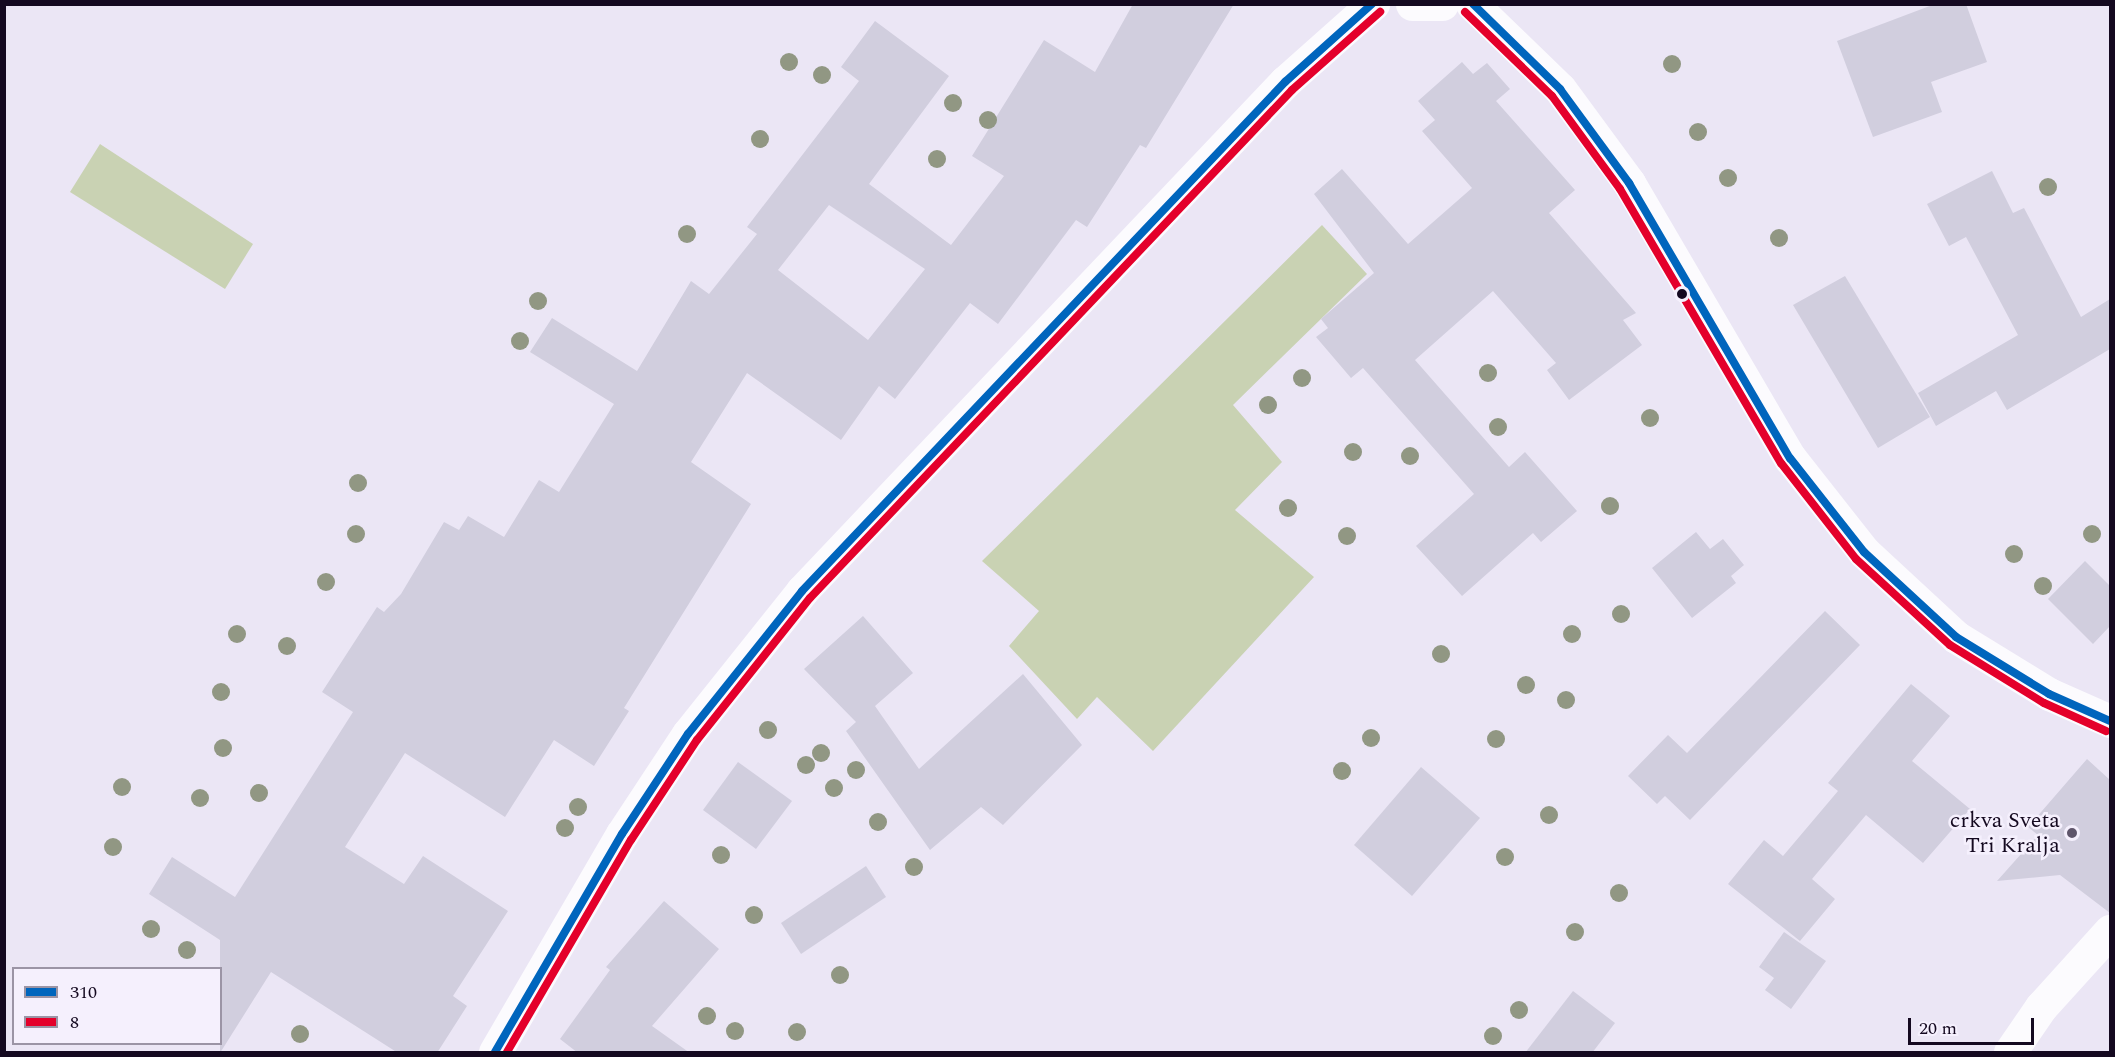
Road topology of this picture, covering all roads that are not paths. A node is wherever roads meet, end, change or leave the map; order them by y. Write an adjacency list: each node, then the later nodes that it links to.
1 (1373, 4): 7 (street)
2 (1412, 4): 3 (street)
3 (1442, 4)
4 (1472, 4): 5 (street)
5 (2110, 721)
6 (2110, 931): 8 (street)
7 (495, 1053)
8 (2010, 1053)

